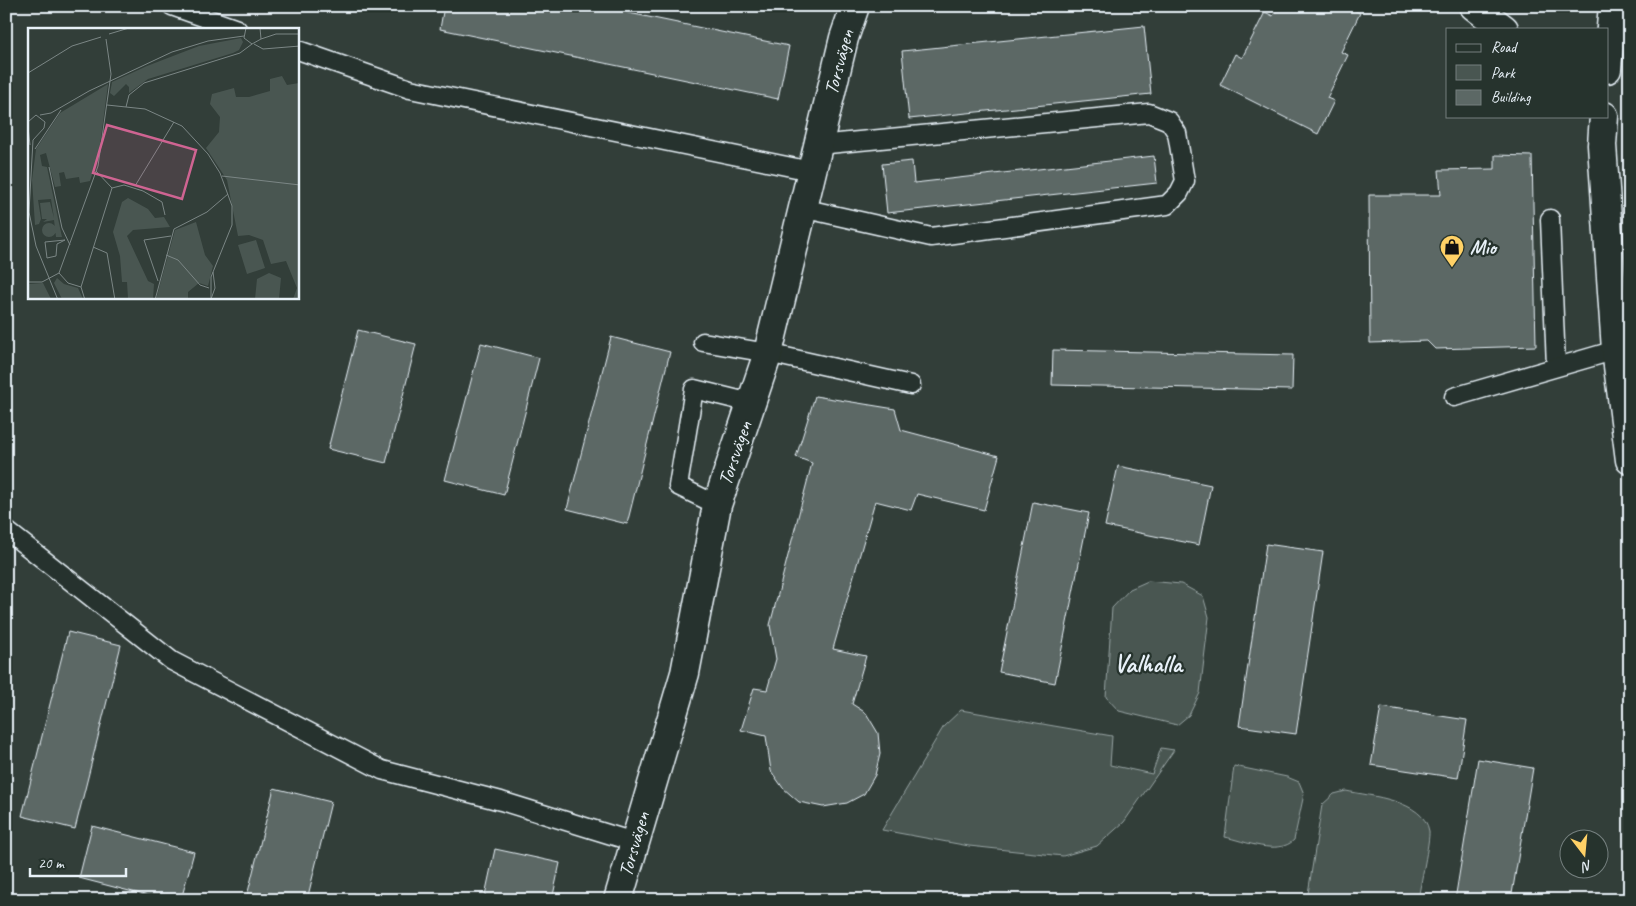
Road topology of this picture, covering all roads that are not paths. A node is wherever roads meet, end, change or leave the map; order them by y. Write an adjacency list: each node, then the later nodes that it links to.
1 (172, 6): 5 (lane)
2 (855, 6): 10 (street, Torsvägen)
3 (1474, 6): 6 (street)
4 (1613, 6): 8 (street)
5 (234, 28)
6 (1503, 28)
7 (299, 50): 11 (lane)
8 (1608, 59)
9 (1604, 118): 15 (street)
10 (818, 145): 11 (street, Torsvägen); 12 (lane)
11 (811, 171): 12 (street, Torsvägen)
12 (802, 208): 16 (street, Torsvägen)
13 (1550, 219): 17 (lane)
14 (703, 342): 16 (lane)
15 (1616, 350): 17 (lane); 21 (street)
16 (768, 353): 18 (lane); 20 (street, Torsvägen)
17 (1556, 366): 19 (lane)
18 (912, 385)
19 (1454, 397)
20 (751, 404): 22 (street, Torsvägen); 22 (lane)
21 (1630, 460)
22 (717, 505): 24 (street, Torsvägen)
23 (6, 530): 24 (lane)
24 (634, 842): 25 (street, Torsvägen)
25 (618, 900)

